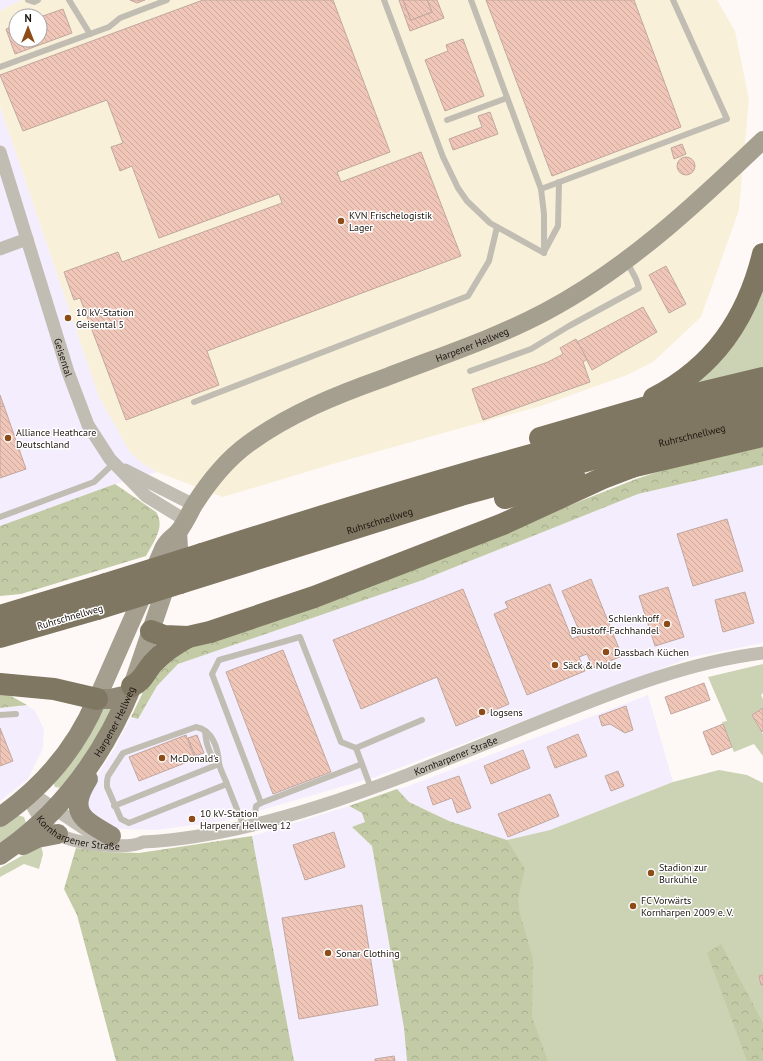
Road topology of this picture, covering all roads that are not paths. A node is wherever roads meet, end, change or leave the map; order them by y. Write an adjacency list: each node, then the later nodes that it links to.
1 (28, 0): 2 (lane)
2 (38, 0)
3 (69, 0): 8 (lane)
4 (166, 0): 8 (lane)
5 (384, 0): 16 (lane)
6 (471, 0): 10 (lane)
7 (673, 0): 14 (lane)
8 (90, 34): 9 (lane)
9 (0, 67)
10 (507, 98): 11 (lane); 15 (lane)
11 (446, 120)
12 (763, 140): 21 (main road, Harpener Hellweg)
13 (0, 152): 17 (street, Geisental)
14 (559, 182): 15 (lane); 19 (lane)
15 (541, 189): 19 (lane)
16 (497, 227): 19 (lane); 25 (lane)
17 (27, 239): 18 (street); 29 (street, Geisental)
18 (0, 249)
19 (544, 253)
20 (763, 254): 26 (highway)
21 (626, 261): 22 (lane); 33 (main road, Harpener Hellweg)
22 (470, 371)
23 (763, 378): 26 (highway)
24 (763, 398): 31 (highway, Ruhrschnellweg)
25 (194, 402)
26 (611, 416): 31 (highway)
27 (763, 418): 34 (highway, Ruhrschnellweg)
28 (763, 436): 30 (highway)
29 (116, 465): 32 (lane); 33 (street, Geisental)
30 (632, 467): 34 (highway); 39 (highway)
31 (422, 485): 36 (highway, Ruhrschnellweg, bridge)
32 (0, 517)
33 (186, 519): 35 (main road, Harpener Hellweg); 37 (main road, Harpener Hellweg)
34 (372, 522): 38 (highway, Ruhrschnellweg, bridge)
35 (139, 606): 37 (main road); 43 (main road, Harpener Hellweg)
36 (0, 616)
37 (151, 631): 39 (highway); 42 (main road, Harpener Hellweg)
38 (0, 637)
39 (188, 637): 42 (highway)
40 (763, 653): 52 (street, Kornharpener Straße)
41 (0, 684): 43 (highway)
42 (130, 690): 43 (main road); 48 (main road, Harpener Hellweg)
43 (98, 699): 53 (main road, Harpener Hellweg)
44 (16, 714): 45 (lane)
45 (0, 715)
46 (422, 720): 47 (lane)
47 (356, 748): 50 (lane); 54 (lane)
48 (97, 757): 56 (main road, Harpener Hellweg); 61 (main road)
49 (219, 764): 51 (lane); 55 (lane); 55 (lane)
50 (362, 764): 52 (lane); 54 (lane)
51 (227, 784): 55 (lane); 59 (lane)
52 (371, 788): 58 (street, Kornharpener Straße)
53 (29, 794): 56 (street, Kornharpener Straße); 57 (main road, Harpener Hellweg)
54 (261, 803): 58 (lane)
55 (114, 806)
56 (49, 815): 60 (street, Kornharpener Straße); 61 (street, Kornharpener Straße); 63 (main road, Harpener Hellweg)
57 (0, 817)
58 (258, 823): 59 (street, Kornharpener Straße)
59 (244, 827): 62 (street, Kornharpener Straße)
60 (58, 834): 62 (street, Kornharpener Straße); 63 (main road)
61 (111, 836): 62 (street, Kornharpener Straße)
62 (143, 842)
63 (6, 851)

